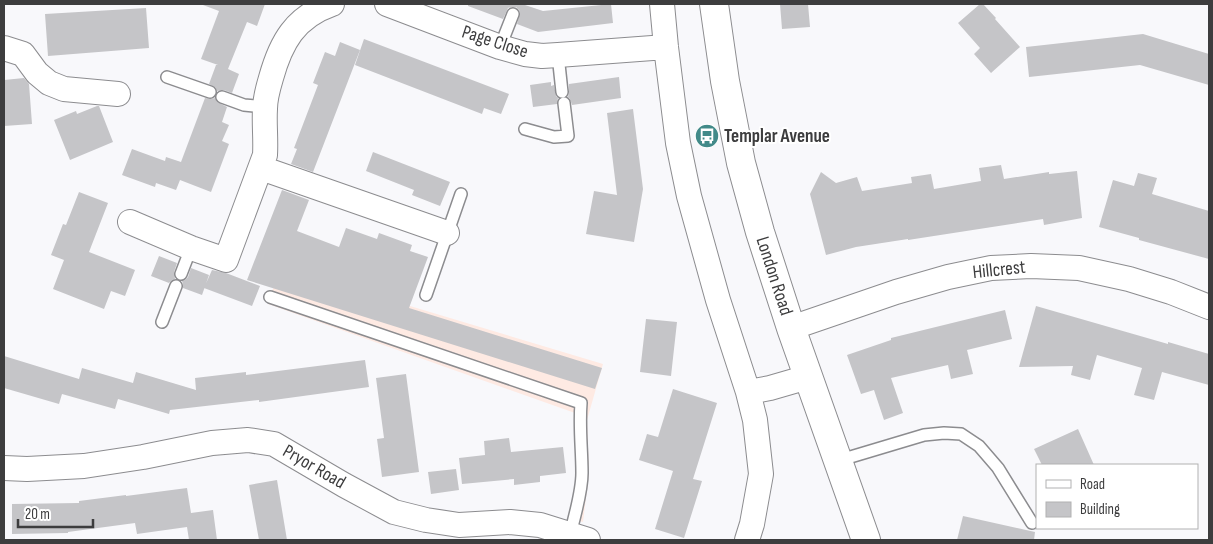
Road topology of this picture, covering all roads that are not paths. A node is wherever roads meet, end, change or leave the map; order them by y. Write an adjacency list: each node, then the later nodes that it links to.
1 (332, 4): 14 (street)
2 (387, 4): 6 (street, Page Close)
3 (662, 4): 7 (street)
4 (714, 4): 27 (main road, London Road)
5 (513, 14): 6 (lane)
6 (500, 47): 9 (street, Page Close)
7 (666, 47): 9 (street, Page Close); 29 (street)
8 (4, 48): 12 (street)
9 (558, 55): 15 (lane)
10 (167, 77): 11 (lane)
11 (210, 92)
12 (118, 94)
13 (222, 96): 14 (lane)
14 (265, 107): 16 (street)
15 (526, 129)
16 (261, 168): 19 (street); 20 (street)
17 (461, 194): 19 (lane)
18 (130, 222): 20 (street)
19 (447, 234): 23 (lane)
20 (191, 248): 21 (lane)
21 (181, 274)
22 (176, 286): 26 (lane)
23 (426, 295)
24 (270, 297): 33 (lane)
25 (1209, 307): 27 (street, Hillcrest)
26 (162, 322)
27 (791, 328): 28 (main road, London Road)
28 (808, 377): 29 (street); 30 (main road, London Road)
29 (748, 392): 34 (street)
30 (838, 461): 32 (lane); 35 (main road, London Road)
31 (4, 468): 33 (street, Pryor Road)
32 (1032, 523)
33 (579, 537)
34 (747, 540)
35 (866, 540)

